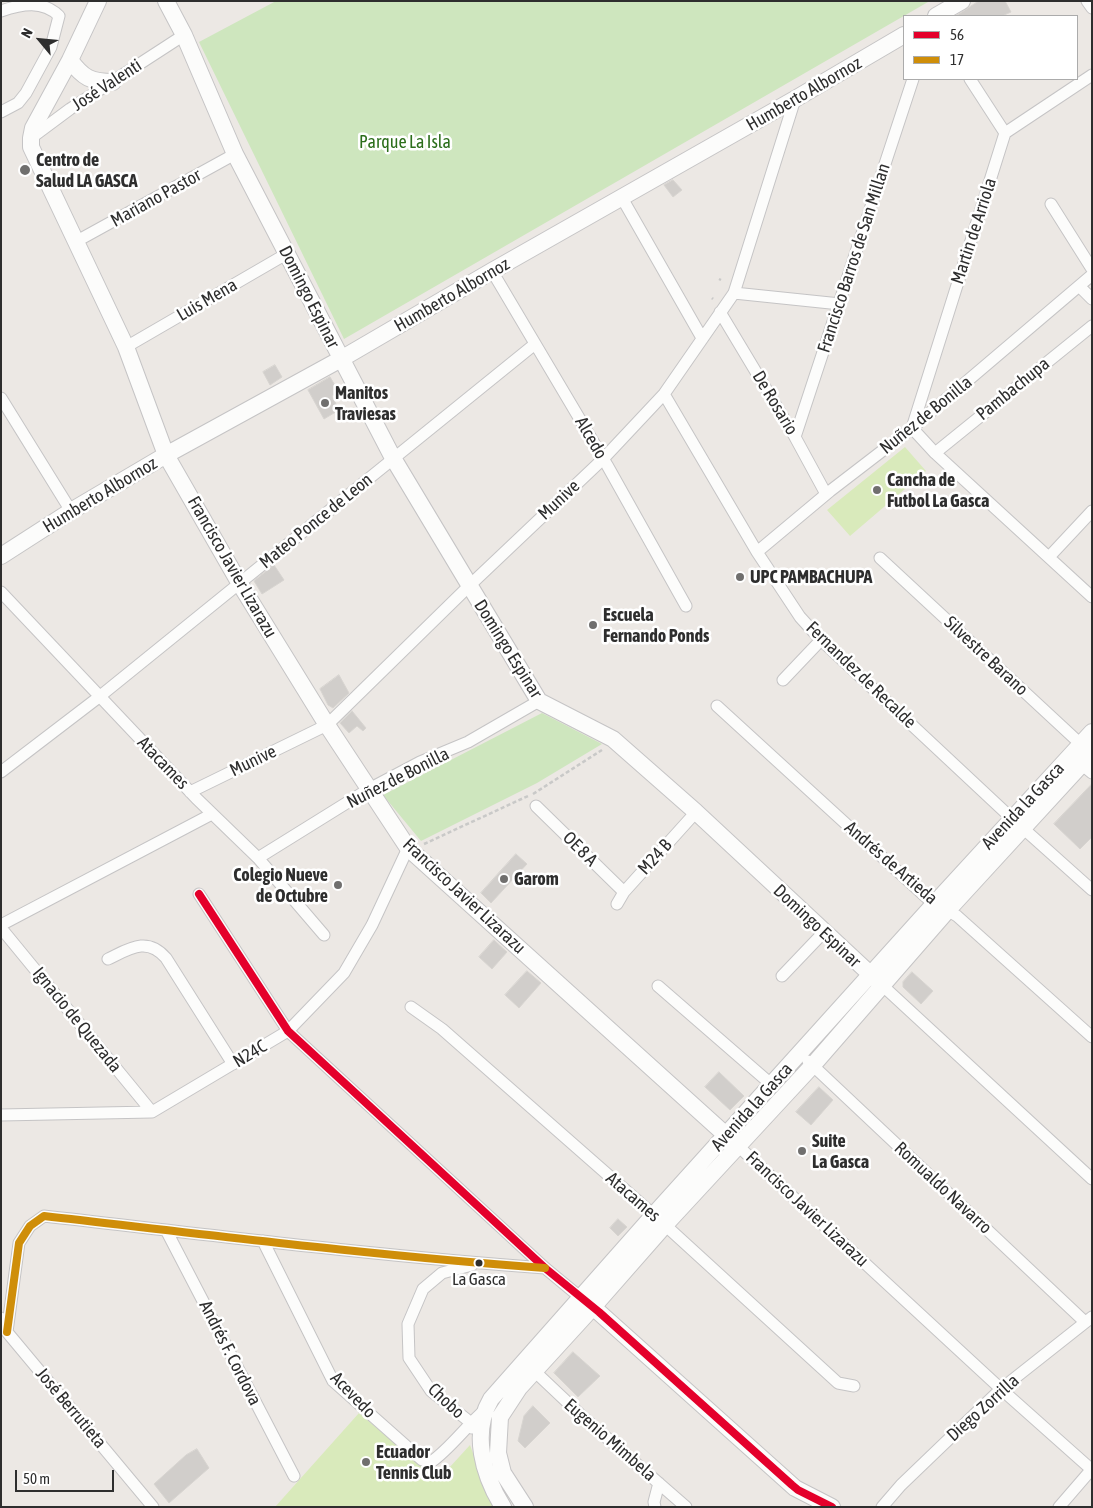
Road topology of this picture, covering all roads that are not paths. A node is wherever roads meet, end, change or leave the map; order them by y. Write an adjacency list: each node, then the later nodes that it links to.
1 (98, 1): 11 (street)
2 (166, 1): 8 (street, Domingo Espinar)
3 (962, 1): 7 (street)
4 (1087, 1): 5 (street)
5 (1092, 8)
6 (1, 11): 10 (street)
7 (938, 15)
8 (184, 35): 15 (street, José Valenti); 20 (street, Domingo Espinar)
9 (903, 36): 16 (street, Humberto Albornoz)
10 (52, 47): 11 (street); 17 (street)
11 (70, 60): 15 (street); 19 (street)
12 (1092, 75): 18 (street)
13 (912, 80): 31 (street, Francisco Barros de San Millan)
14 (971, 80): 18 (street)
15 (112, 82): 19 (street, José Valenti)
16 (795, 100): 21 (street, Humberto Albornoz); 29 (street, Munive)
17 (1, 112)
18 (1005, 134): 40 (street, Martin de Arriola)
19 (30, 138): 23 (street, Francisco Javier Lizarazu)
20 (235, 154): 23 (street, Mariano Pastor); 24 (street, Domingo Espinar)
21 (622, 198): 26 (street, Humberto Albornoz); 34 (street)
22 (1051, 204): 25 (street)
23 (77, 241): 36 (street, Francisco Javier Lizarazu)
24 (288, 253): 36 (street, Luis Mena); 37 (street, Domingo Espinar)
25 (1092, 268)
26 (492, 271): 35 (street, Alcedo); 37 (street, Humberto Albornoz)
27 (1092, 275): 28 (street, Nuñez de Bonilla)
28 (1080, 287): 30 (street); 40 (street, Nuñez de Bonilla)
29 (734, 293): 31 (street); 32 (street, Munive)
30 (1092, 298)
31 (840, 304): 41 (street, Francisco Barros de San Millan)
32 (720, 312): 34 (street, Munive); 41 (street, De Rosario)
33 (1092, 326): 42 (street, Pambachupa)
34 (702, 338): 38 (street, Munive)
35 (535, 344): 44 (street, Mateo Ponce de Leon); 45 (street, Alcedo)
36 (126, 347): 43 (street, Francisco Javier Lizarazu)
37 (341, 359): 43 (street, Humberto Albornoz); 44 (street, Domingo Espinar)
38 (664, 394): 45 (street, Munive); 49 (street, Fernandez de Recalde)
39 (1, 398): 47 (street)
40 (912, 428): 42 (street); 46 (street, Nuñez de Bonilla)
41 (795, 437): 46 (street, De Rosario)
42 (935, 453): 51 (street)
43 (166, 455): 47 (street, Humberto Albornoz); 53 (street, Francisco Javier Lizarazu)
44 (393, 458): 53 (street, Mateo Ponce de Leon); 54 (street, Domingo Espinar)
45 (603, 459): 54 (street, Munive); 57 (street, Alcedo)
46 (826, 494): 49 (street, Nuñez de Bonilla)
47 (71, 511): 50 (street, Humberto Albornoz)
48 (1092, 511): 51 (street)
49 (757, 552): 58 (street, Fernandez de Recalde)
50 (1, 556)
51 (1049, 557): 56 (street)
52 (880, 558): 64 (street, Silvestre Barano)
53 (240, 584): 60 (street, Mateo Ponce de Leon); 63 (street, Francisco Javier Lizarazu)
54 (469, 586): 61 (street, Domingo Espinar); 63 (street, Munive)
55 (1, 592): 60 (street, Atacames)
56 (1092, 597)
57 (686, 606)
58 (821, 640): 59 (street); 71 (street, Fernandez de Recalde)
59 (783, 680)
60 (100, 697): 65 (street, Mateo Ponce de Leon); 67 (street, Atacames)
61 (539, 701): 66 (street, Nuñez de Bonilla); 69 (street, Domingo Espinar)
62 (717, 706): 78 (street, Andrés de Artieda)
63 (327, 725): 66 (street, Francisco Javier Lizarazu); 67 (street, Munive)
64 (1088, 753): 71 (street, Avenida la Gasca)
65 (1, 772)
66 (369, 789): 72 (street, Francisco Javier Lizarazu); 73 (street, Nuñez de Bonilla)
67 (190, 792): 70 (street, Atacames)
68 (536, 806): 75 (street, OE 8 A)
69 (696, 812): 75 (street, M24 B); 80 (street, Domingo Espinar)
70 (212, 814): 73 (street, Atacames); 79 (street)
71 (1018, 823): 74 (street, Fernandez de Recalde); 78 (street, Avenida la Gasca)
72 (414, 847): 87 (street, N24C); 95 (street, Francisco Javier Lizarazu)
73 (258, 858): 81 (street, Atacames)
74 (1092, 890)
75 (624, 892): 77 (street, M24 B)
76 (199, 894): 87 (street)
77 (617, 904)
78 (941, 907): 84 (street, Avenida la Gasca); 88 (street, Andrés de Artieda)
79 (1, 926): 93 (street, Ignacio de Quezada)
80 (824, 932): 83 (street); 84 (street, Domingo Espinar)
81 (324, 935)
82 (108, 959): 90 (street)
83 (782, 976)
84 (876, 981): 89 (street, Avenida la Gasca); 91 (street, Avenida la Gasca); 96 (street, Domingo Espinar)
85 (658, 986): 92 (street)
86 (411, 1006): 97 (street, Atacames)
87 (288, 1031): 90 (street, N24C); 101 (street)
88 (1092, 1037)
89 (799, 1054): 91 (street, Romualdo Navarro); 92 (street, Avenida la Gasca)
90 (233, 1064): 93 (street, N24C)
91 (813, 1065): 95 (street, Avenida la Gasca); 104 (street, Romualdo Navarro)
92 (772, 1085): 95 (street, Avenida la Gasca)
93 (152, 1112): 94 (street, N24C)
94 (1, 1115)
95 (732, 1140): 97 (street, Avenida la Gasca); 108 (street, Francisco Javier Lizarazu)
96 (1092, 1179)
97 (659, 1220): 102 (street, Avenida la Gasca); 107 (street, Atacames)
98 (166, 1230): 99 (street); 105 (street); 113 (street, Andrés F. Cordova)
99 (263, 1241): 100 (street); 110 (street, Acevedo)
100 (479, 1263): 101 (street); 110 (street, Chobo)
101 (545, 1268): 102 (street)
102 (587, 1302): 106 (street, Avenida la Gasca); 120 (street)
103 (1, 1318): 105 (street, José Berrutieta)
104 (1088, 1320): 108 (street, Diego Zorrilla)
105 (7, 1332): 115 (street, José Berrutieta)
106 (529, 1367): 109 (street, Avenida la Gasca); 114 (street, Eugenio Mimbela); 117 (street, Avenida la Gasca)
107 (854, 1386)
108 (1001, 1389): 112 (street, Francisco Javier Lizarazu); 121 (street, Diego Zorrilla)
109 (485, 1410): 110 (street, Acevedo); 111 (street, Avenida la Gasca)
110 (470, 1422): 111 (street, Chobo)
111 (483, 1460): 116 (street, Avenida la Gasca)
112 (1092, 1470): 122 (street)
113 (294, 1476)
114 (659, 1483): 118 (street); 119 (street, Eugenio Mimbela)
115 (153, 1507)
116 (503, 1507)
117 (525, 1507)
118 (655, 1507)
119 (686, 1507)
120 (832, 1507)
121 (882, 1507)
122 (1059, 1507)

